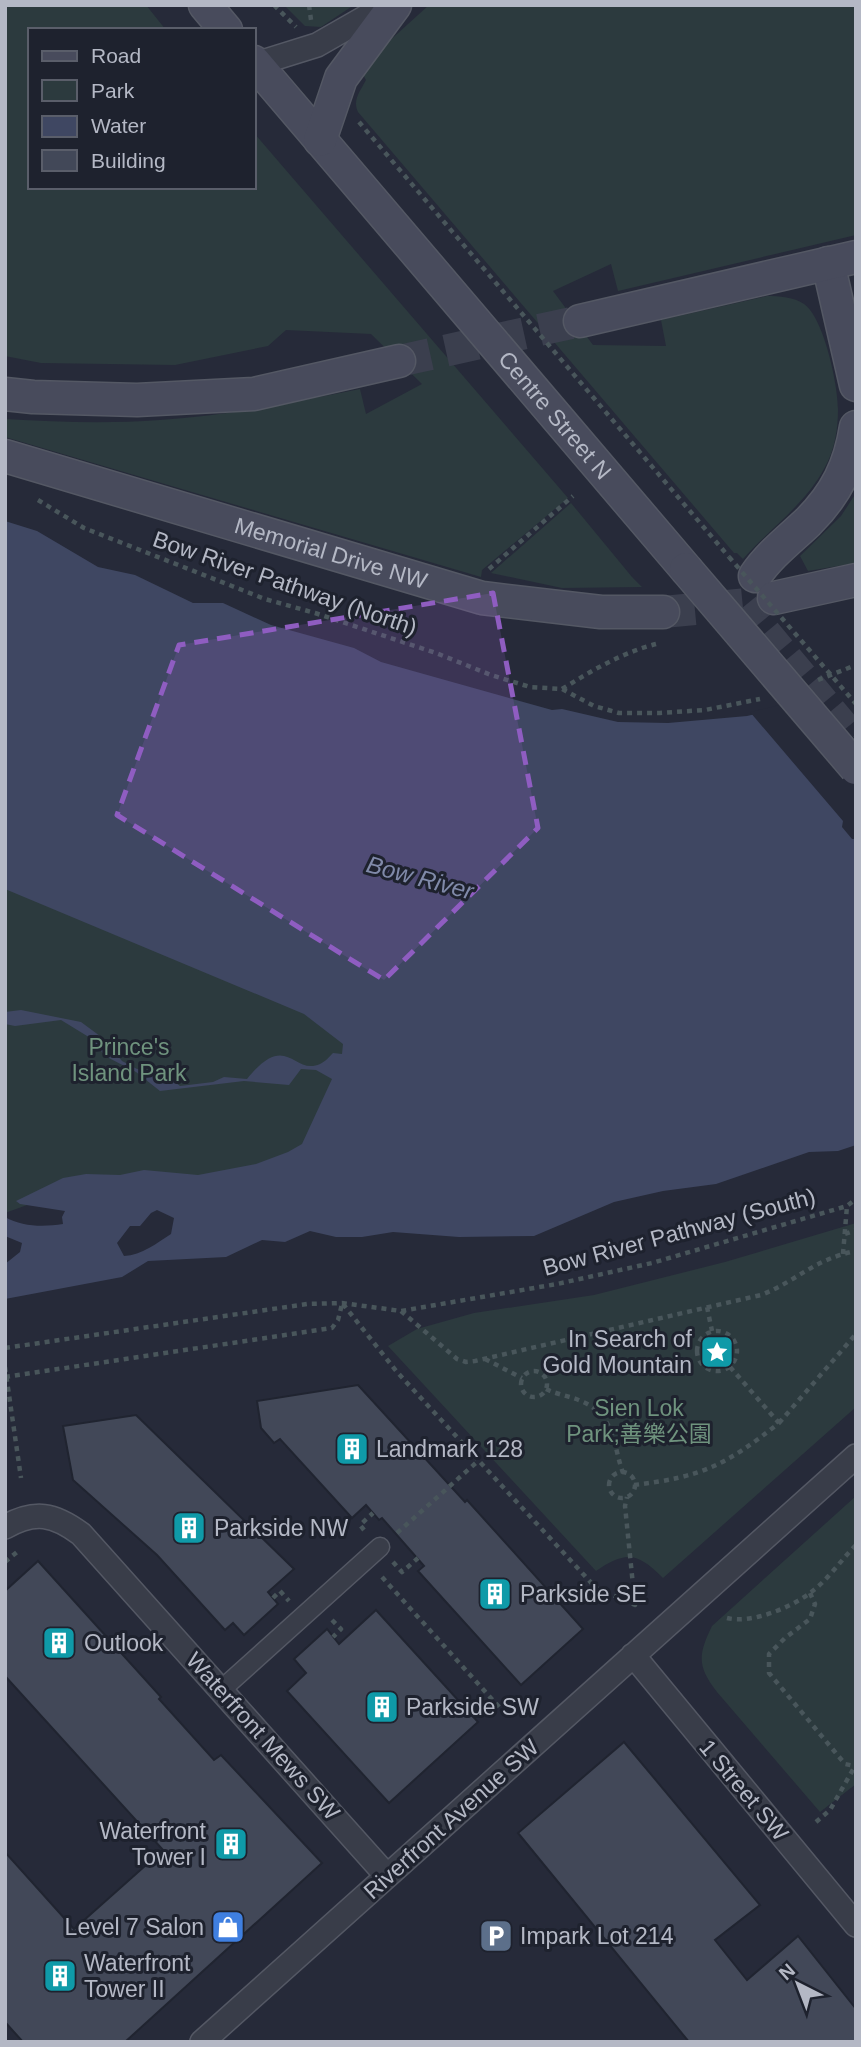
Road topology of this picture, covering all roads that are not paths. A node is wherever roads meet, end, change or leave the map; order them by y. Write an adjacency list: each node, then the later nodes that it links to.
1 (205, 5): 4 (main road)
2 (387, 5): 5 (street)
3 (395, 5): 7 (main road)
4 (224, 28)
5 (256, 63)
6 (256, 64): 7 (main road, Centre Street N)
7 (320, 140): 17 (main road, Centre Street N, bridge)
8 (842, 260): 9 (main road); 11 (main road)
9 (580, 321)
10 (399, 361): 12 (main road)
11 (856, 385)
12 (5, 394)
13 (856, 427): 15 (main road)
14 (5, 456): 16 (main road, Memorial Drive NW)
15 (856, 580)
16 (663, 627)
17 (856, 768)
18 (856, 1456): 21 (street, Riverfront Avenue SW)
19 (5, 1527): 22 (street, Waterfront Mews SW)
20 (380, 1547): 22 (street)
21 (633, 1656): 23 (street, Riverfront Avenue SW); 24 (street, 1 Street SW)
22 (221, 1690): 23 (street, Waterfront Mews SW)
23 (387, 1876): 25 (street, Riverfront Avenue SW)
24 (856, 1924)
25 (202, 2042)

